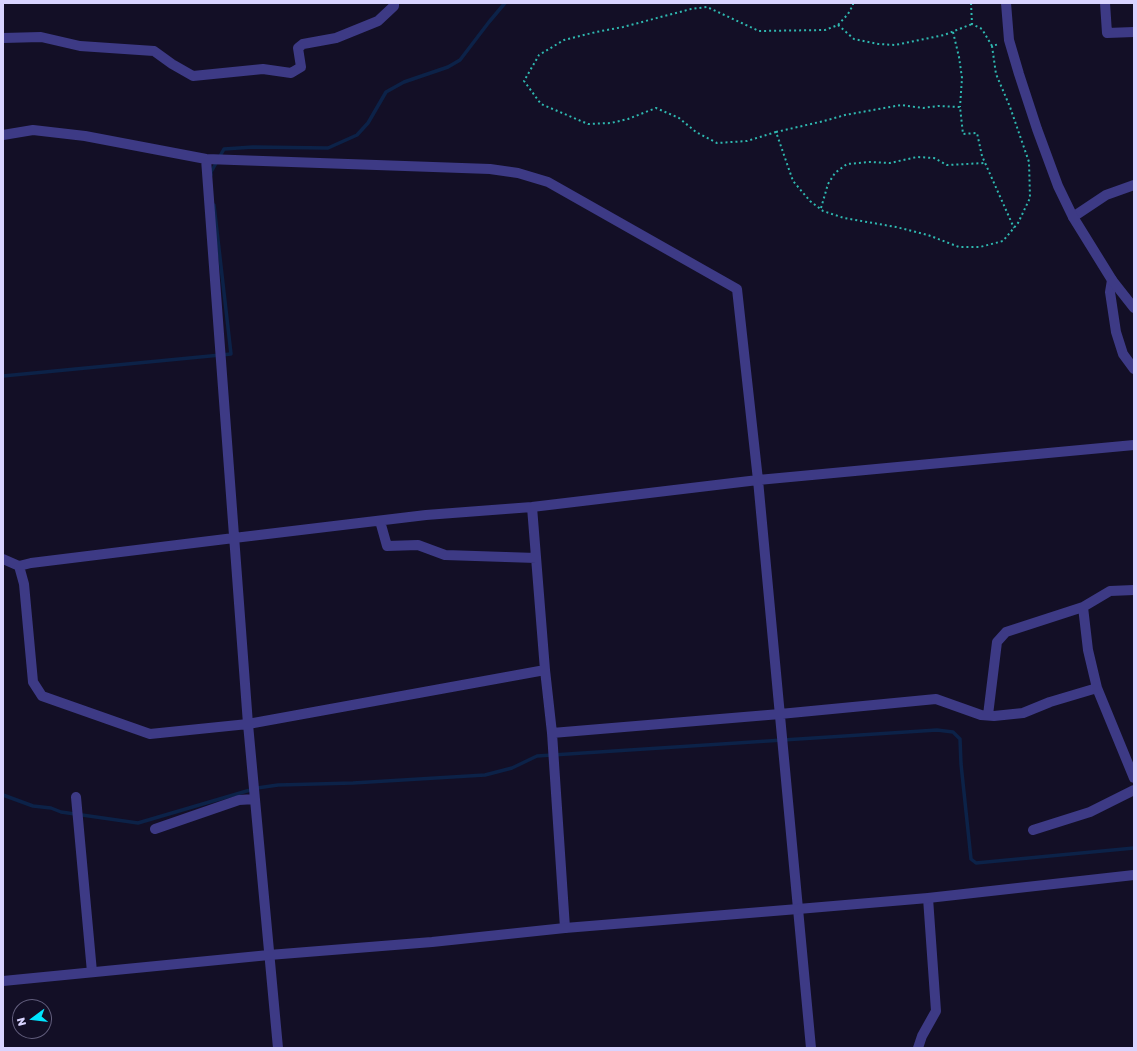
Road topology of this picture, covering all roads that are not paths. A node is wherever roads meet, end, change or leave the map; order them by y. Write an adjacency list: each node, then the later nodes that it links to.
1 (394, 3): 5 (street)
2 (1006, 3): 9 (street)
3 (1105, 3): 4 (street)
4 (1134, 32)
5 (3, 38)
6 (3, 135): 7 (street)
7 (206, 159): 14 (street); 17 (street)
8 (1134, 185): 9 (street)
9 (1073, 217): 10 (street)
10 (1112, 280): 11 (street); 12 (street)
11 (1134, 308)
12 (1134, 369)
13 (1134, 445): 14 (street)
14 (758, 480): 15 (street); 25 (street)
15 (532, 507): 16 (street); 18 (street)
16 (380, 521): 17 (street); 18 (street)
17 (234, 538): 20 (street); 27 (street)
18 (536, 558): 23 (street)
19 (3, 559): 20 (street)
20 (19, 566): 27 (street)
21 (1134, 590): 22 (street)
22 (1083, 607): 24 (street); 26 (street)
23 (545, 670): 27 (street); 28 (street)
24 (1097, 688): 26 (street); 29 (street)
25 (780, 714): 26 (street); 28 (street); 37 (street)
26 (988, 715)
27 (248, 724): 32 (street)
28 (552, 733): 38 (street)
29 (1134, 778)
30 (1134, 790): 34 (street)
31 (76, 797): 40 (street)
32 (255, 799): 33 (street); 39 (street)
33 (155, 829)
34 (1033, 830)
35 (1134, 875): 36 (street)
36 (928, 898): 37 (street); 44 (street)
37 (798, 910): 38 (street); 43 (street)
38 (565, 928): 39 (street)
39 (269, 955): 40 (street); 42 (street)
40 (92, 972): 41 (street)
41 (3, 981)
42 (278, 1048)
43 (811, 1048)
44 (918, 1048)

